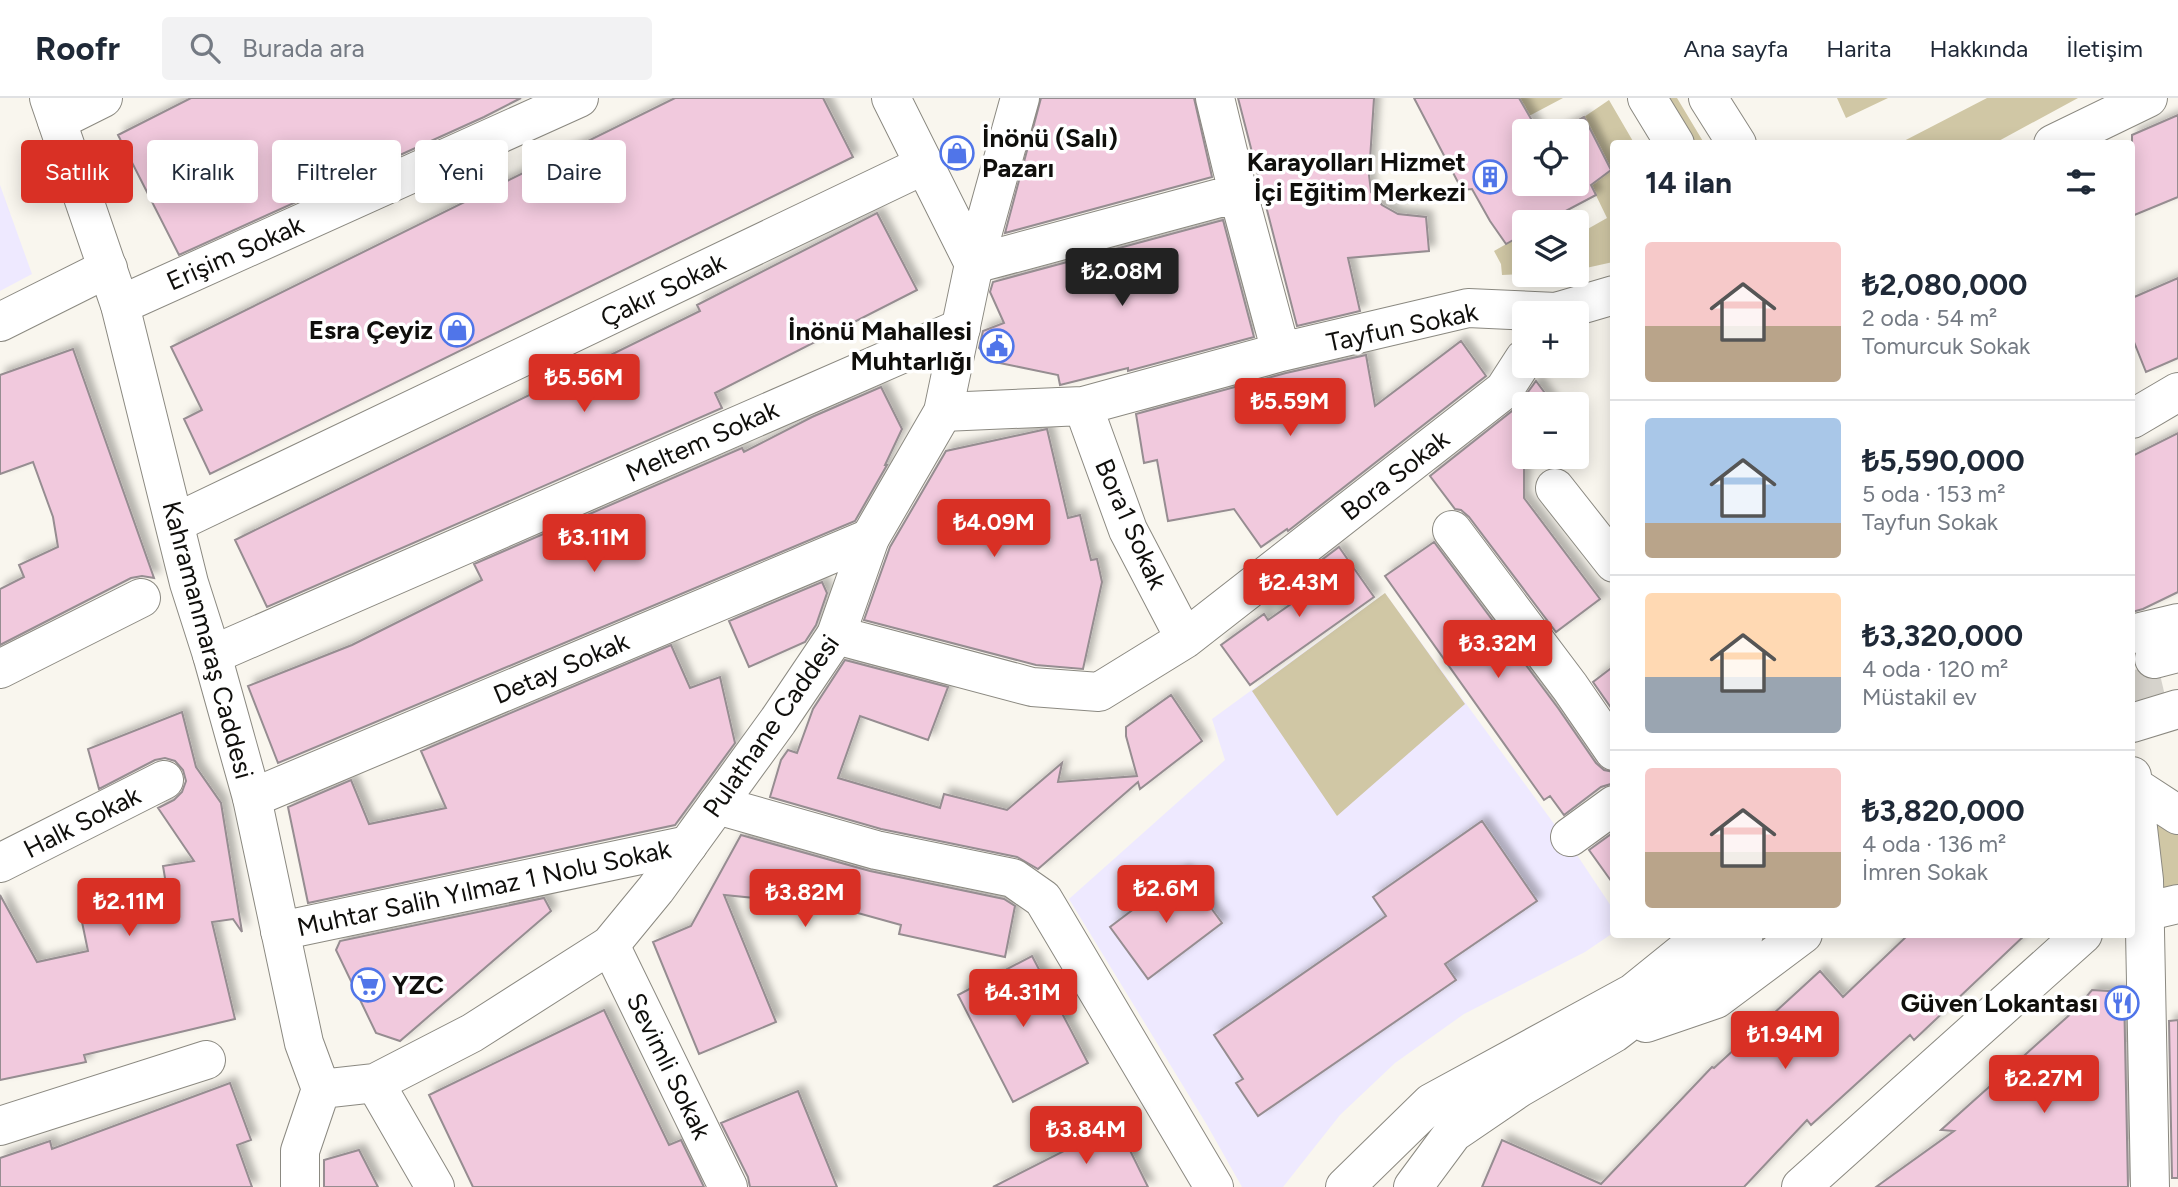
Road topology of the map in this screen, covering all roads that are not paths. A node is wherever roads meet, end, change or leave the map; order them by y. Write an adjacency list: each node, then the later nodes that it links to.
1 (103, 98): 9 (street)
2 (579, 98): 19 (street, Erişim Sokak)
3 (891, 98): 13 (street)
4 (1020, 98): 15 (street, Pulathane Caddesi)
5 (1215, 98): 14 (street)
6 (1647, 98): 10 (street)
7 (1708, 98): 11 (street)
8 (2148, 98): 12 (street)
9 (53, 109): 16 (street, Kahramanmaraş Caddesi)
10 (1673, 140)
11 (1734, 140)
12 (2061, 140)
13 (924, 165): 15 (street); 30 (street, Çakır Sokak)
14 (1238, 193): 15 (street); 23 (street)
15 (974, 264): 22 (street, Pulathane Caddesi)
16 (108, 268): 19 (street, Kahramanmaraş Caddesi); 21 (street)
17 (1610, 296): 18 (street, Tayfun Sokak)
18 (1589, 303)
19 (120, 305): 30 (street, Kahramanmaraş Caddesi)
20 (1512, 311): 23 (street, Tayfun Sokak)
21 (0, 322)
22 (961, 328): 27 (street, Pulathane Caddesi); 38 (street, Meltem Sokak)
23 (1281, 352): 26 (street, Tayfun Sokak)
24 (1512, 378): 37 (street, Bora Sokak)
25 (2178, 392): 28 (street)
26 (1083, 406): 27 (street, Tayfun Sokak); 37 (street, Bora1 Sokak)
27 (943, 412): 32 (street, Pulathane Caddesi)
28 (2135, 417)
29 (1555, 488): 33 (street)
30 (175, 523): 38 (street, Kahramanmaraş Caddesi)
31 (1452, 530): 42 (street)
32 (870, 538): 36 (street, Pulathane Caddesi); 45 (street, Detay Sokak)
33 (1610, 558)
34 (141, 598): 39 (street)
35 (2178, 623): 40 (street)
36 (836, 635): 37 (street, Bora Sokak); 47 (street, Pulathane Caddesi)
37 (1185, 639)
38 (212, 655): 45 (street, Kahramanmaraş Caddesi)
39 (0, 668)
40 (2164, 670): 41 (street)
41 (2135, 718)
42 (1610, 745)
43 (164, 780): 52 (street, Halk Sokak)
44 (2135, 784): 49 (street)
45 (252, 798): 54 (street, Kahramanmaraş Caddesi)
46 (2135, 802): 53 (street)
47 (717, 806): 51 (street, Pulathane Caddesi); 70 (street)
48 (1610, 808): 50 (street)
49 (2178, 815)
50 (1570, 837)
51 (688, 845): 54 (street, Muhtar Salih Yılmaz 1 Nolu Sokak); 60 (street, Pulathane Caddesi)
52 (0, 863)
53 (2149, 897): 74 (street)
54 (280, 931): 65 (street, Kahramanmaraş Caddesi)
55 (1661, 938): 62 (street)
56 (1701, 938): 62 (street)
57 (1739, 938): 61 (street)
58 (1798, 938): 61 (street)
59 (2079, 938): 73 (street)
60 (610, 945): 64 (street, Pulathane Caddesi); 69 (street, Sevimli Sokak)
61 (1614, 1033): 72 (street)
62 (1527, 1049): 71 (street)
63 (206, 1060): 66 (street)
64 (376, 1083): 65 (street, Pulathane Caddesi); 68 (street)
65 (321, 1089): 67 (street)
66 (0, 1126)
67 (300, 1187)
68 (435, 1187)
69 (728, 1187)
70 (1214, 1187)
71 (1345, 1187)
72 (1413, 1187)
73 (1801, 1187)
74 (2150, 1187)

